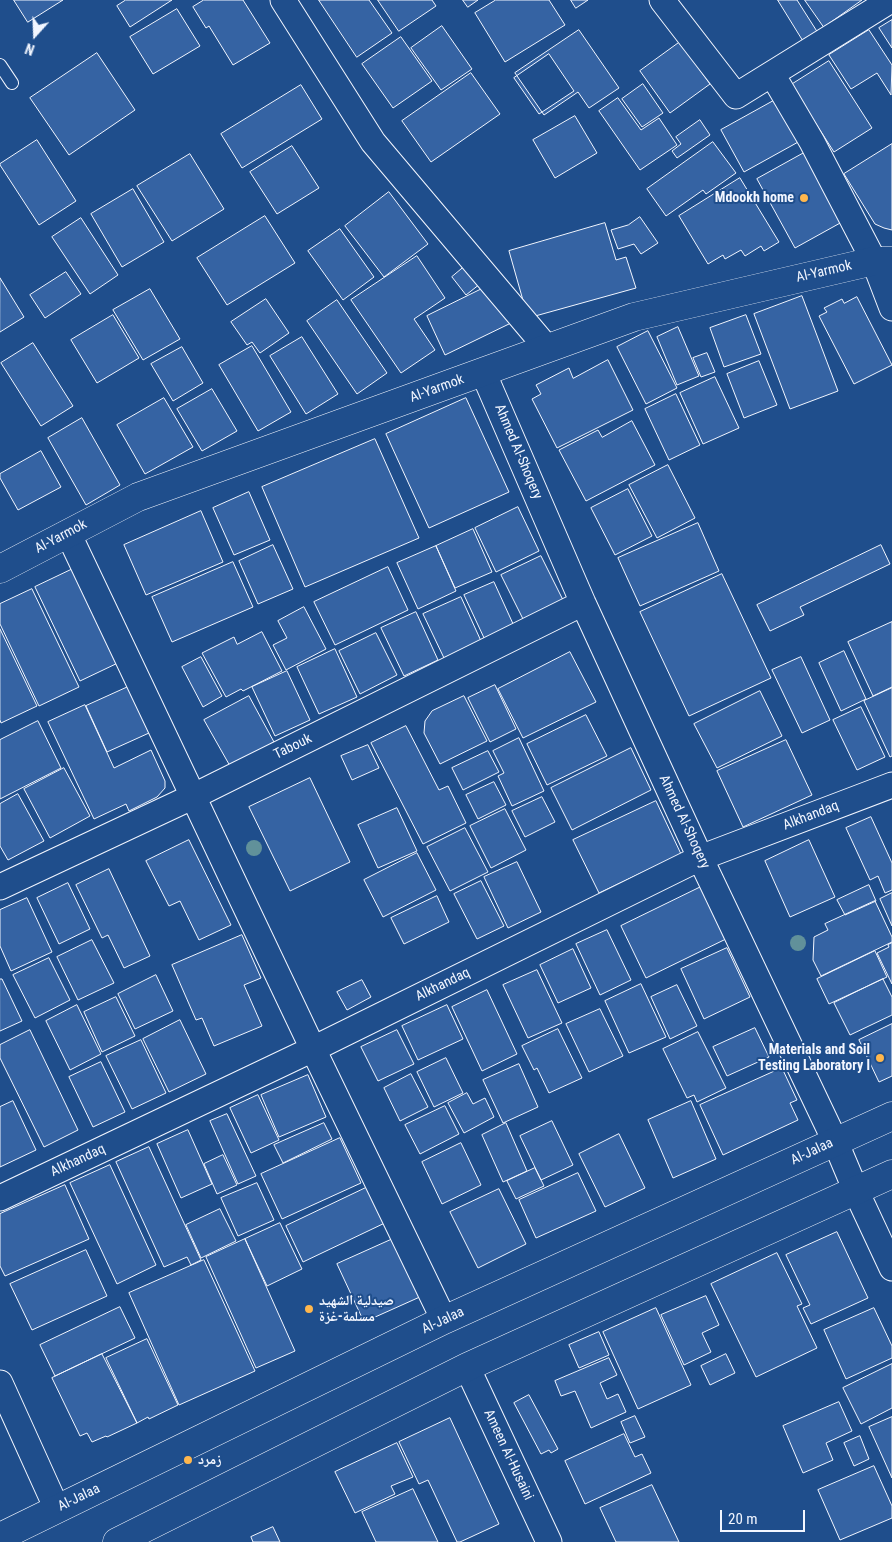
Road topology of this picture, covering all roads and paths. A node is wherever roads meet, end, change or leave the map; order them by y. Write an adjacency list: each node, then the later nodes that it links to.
1 (283, 0): 9 (street)
2 (662, 0): 5 (street)
3 (891, 0): 5 (street)
4 (0, 65): 6 (lane)
5 (772, 74): 7 (street)
6 (12, 83)
7 (883, 261): 8 (street); 9 (main road, Al-Yarmok)
8 (892, 308)
9 (547, 348): 10 (main road, Al-Yarmok)
10 (483, 372): 11 (main road, Al-Yarmok); 13 (street, Ahmed Al-Shoqery)
11 (68, 533): 12 (main road, Al-Yarmok); 15 (street)
12 (0, 569)
13 (583, 603): 15 (street, Tabouk); 16 (street, Ahmed Al-Shoqery)
14 (892, 785): 16 (street, Alkhandaq)
15 (194, 796): 17 (street, Tabouk); 18 (street)
16 (700, 858): 18 (street, Alkhandaq); 20 (street, Ahmed Al-Shoqery)
17 (0, 886)
18 (313, 1049): 23 (street, Alkhandaq); 25 (street)
19 (892, 1116): 20 (main road, Al-Jalaa)
20 (835, 1141): 22 (street, Ahmed Al-Shoqery); 25 (main road, Al-Jalaa)
21 (892, 1174): 22 (main road)
22 (856, 1191): 24 (street, Ahmed Al-Shoqery); 26 (main road)
23 (0, 1198)
24 (892, 1268)
25 (444, 1320): 28 (main road, Al-Jalaa)
26 (467, 1368): 30 (main road); 31 (street, Ameen Al-Husaini)
27 (0, 1383): 28 (street)
28 (57, 1509): 29 (main road, Al-Jalaa)
29 (0, 1536)
30 (117, 1542)
31 (548, 1542)

